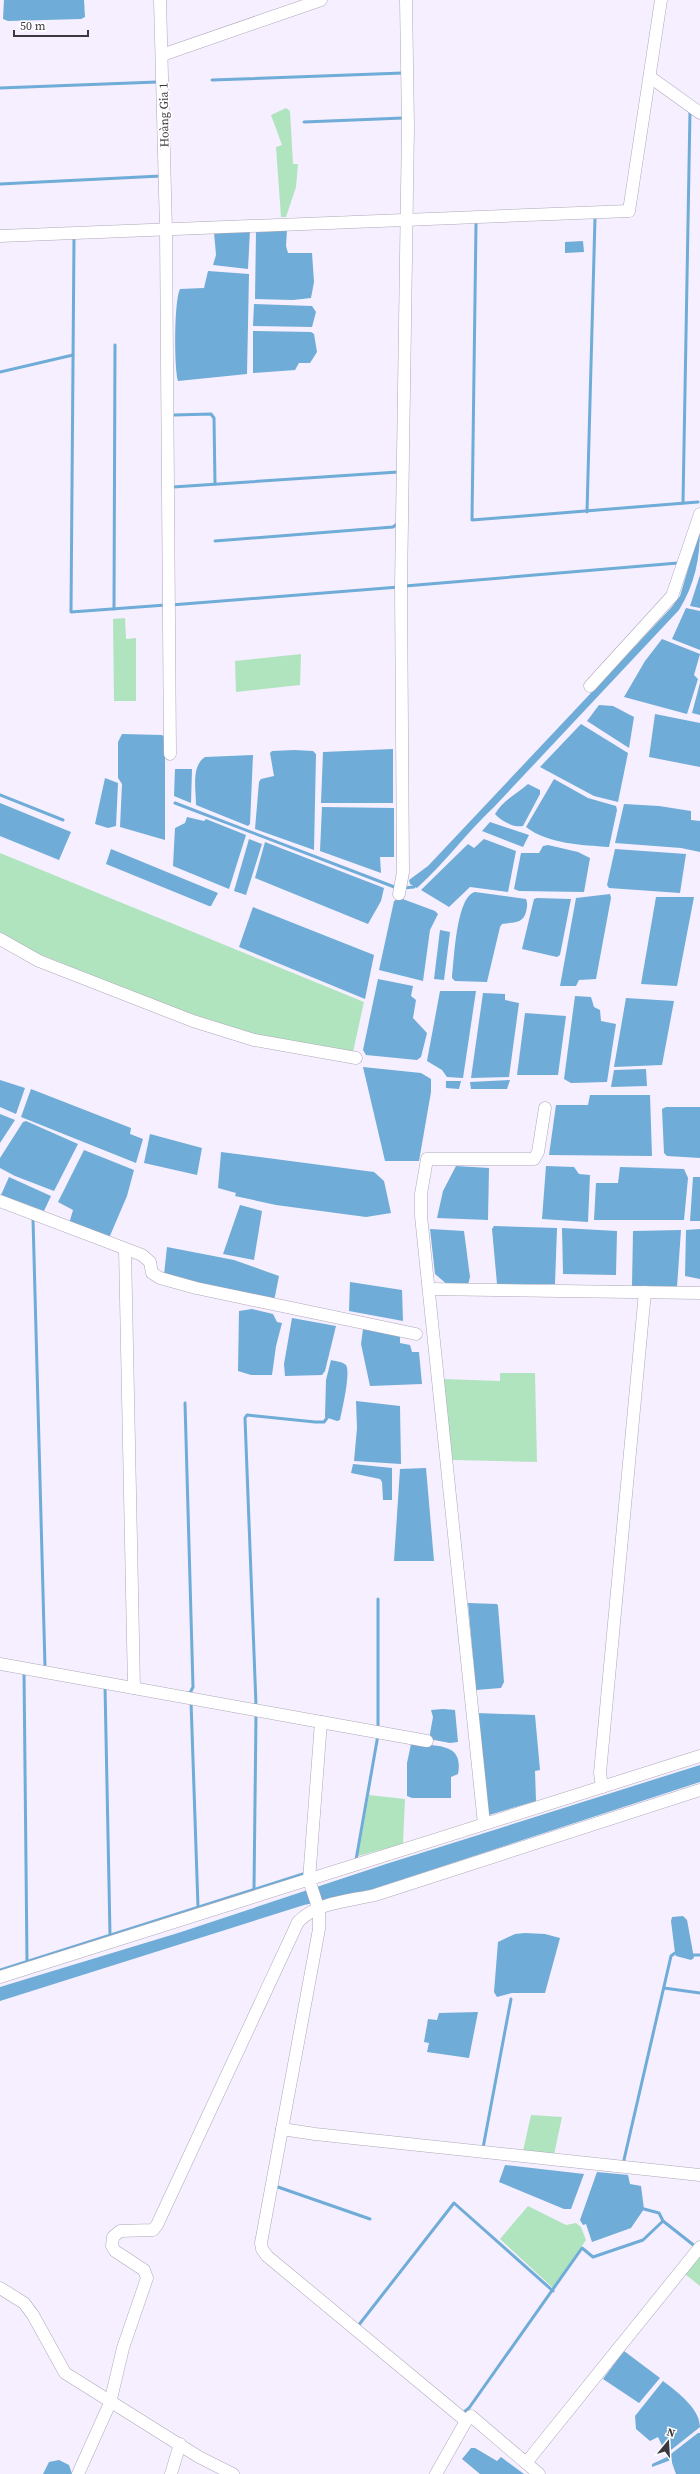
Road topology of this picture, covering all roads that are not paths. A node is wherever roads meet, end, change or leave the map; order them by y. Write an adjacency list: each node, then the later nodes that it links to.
1 (160, 0): 5 (street, Hoàng Gia 1)
2 (321, 0): 5 (street)
3 (406, 0): 8 (street)
4 (661, 0): 6 (street)
5 (162, 55): 9 (street, Hoàng Gia 1)
6 (650, 76): 7 (street); 8 (street)
7 (700, 113)
8 (406, 218): 9 (street); 14 (street)
9 (166, 230): 10 (street); 13 (street, Hoàng Gia 1)
10 (0, 236)
11 (700, 514): 12 (street)
12 (590, 686)
13 (170, 754)
14 (399, 894)
15 (0, 939): 16 (street)
16 (356, 1058)
17 (545, 1108): 20 (street)
18 (0, 1201): 19 (street)
19 (125, 1249): 23 (street); 25 (street)
20 (429, 1290): 21 (street); 31 (street)
21 (646, 1292): 22 (street); 29 (street)
22 (700, 1293)
23 (416, 1334)
24 (0, 1664): 25 (street)
25 (134, 1688): 26 (street)
26 (321, 1722): 27 (street); 32 (street)
27 (427, 1741)
28 (700, 1756): 29 (street)
29 (602, 1787): 31 (street)
30 (700, 1790): 33 (street)
31 (484, 1824): 32 (street)
32 (309, 1883): 33 (street); 34 (street)
33 (318, 1908): 35 (street); 39 (street)
34 (0, 1977)
35 (282, 2129): 36 (street); 40 (street)
36 (700, 2175)
37 (700, 2247): 42 (street)
38 (0, 2288): 39 (street)
39 (110, 2403): 41 (street); 43 (street)
40 (466, 2421): 42 (street); 46 (street)
41 (180, 2444): 44 (street); 45 (street)
42 (526, 2463): 47 (street)
43 (78, 2474)
44 (171, 2474)
45 (233, 2474)
46 (436, 2474)
47 (540, 2474)

